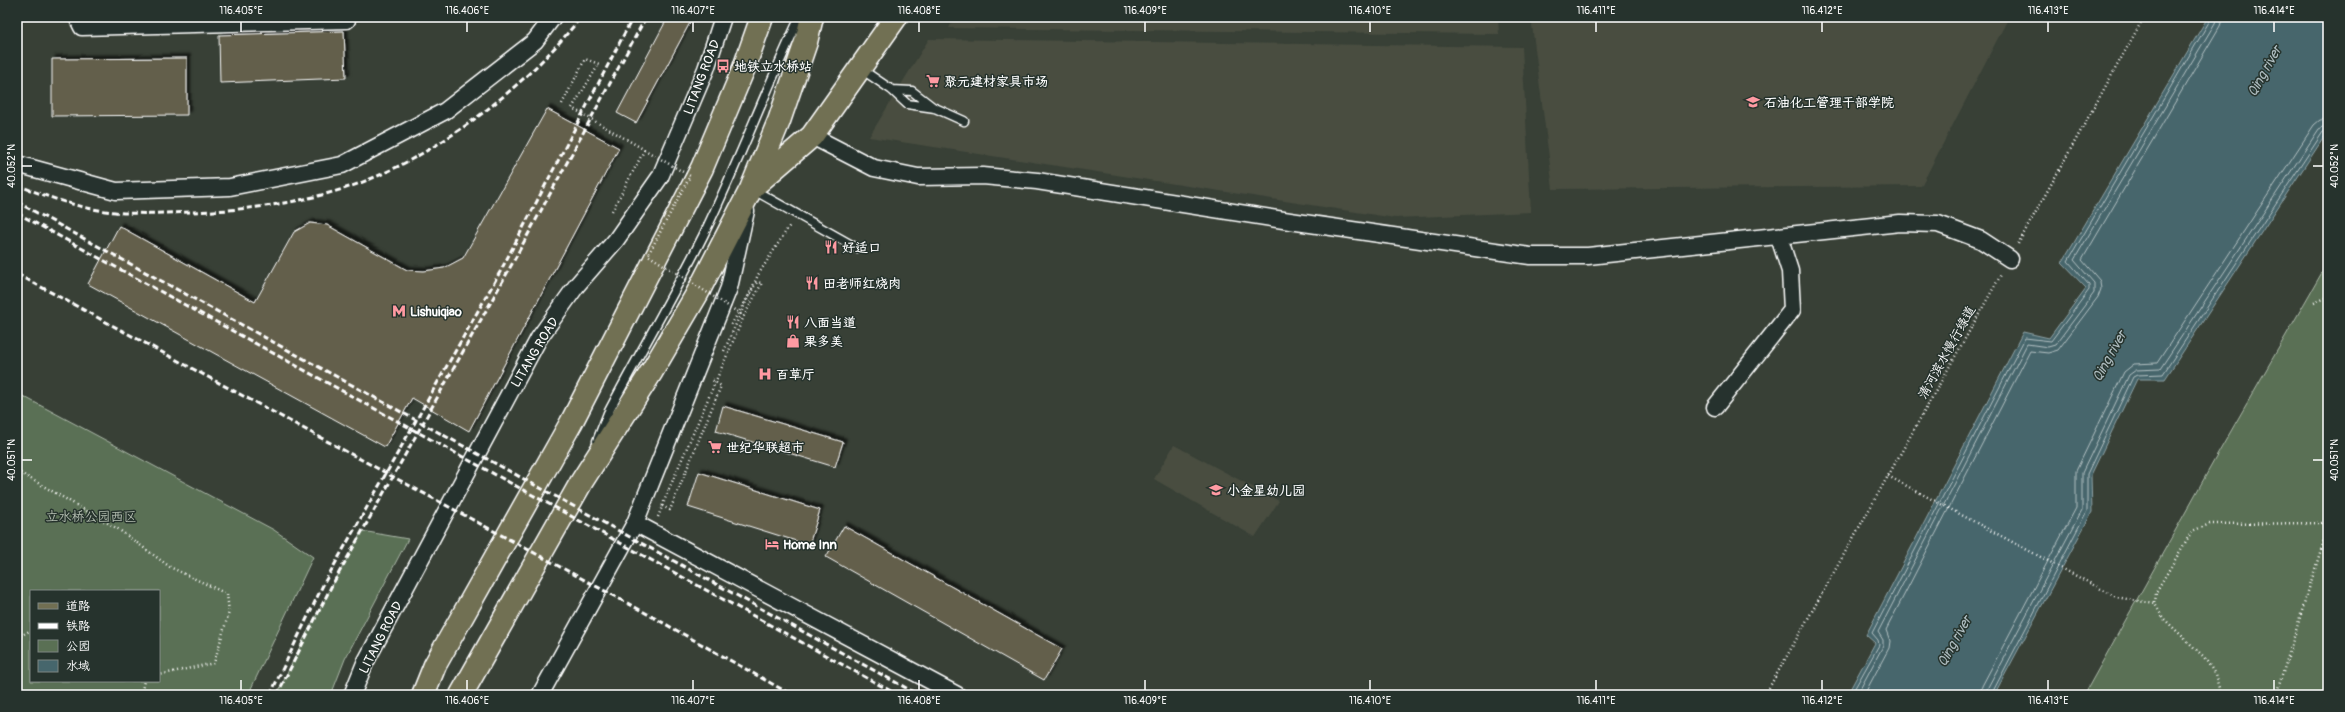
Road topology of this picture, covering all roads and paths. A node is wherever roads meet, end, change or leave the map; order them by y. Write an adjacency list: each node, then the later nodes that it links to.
1 (77, 17): 2 (street)
2 (346, 17)
3 (553, 17): 17 (street)
4 (723, 17): 43 (street, LITANG ROAD)
5 (762, 17): 44 (main road)
6 (800, 17): 31 (lane)
7 (812, 17): 18 (main road)
8 (896, 17): 10 (main road)
9 (2144, 17): 23 (path, 清河滨水慢行绿道)
10 (860, 68): 11 (lane); 15 (main road)
11 (892, 90): 13 (lane); 13 (lane)
12 (562, 104): 16 (path, bridge)
13 (935, 108): 14 (lane)
14 (964, 121)
15 (812, 136): 18 (main road); 21 (street)
16 (645, 149): 19 (path); 26 (path, bridge)
17 (17, 164)
18 (751, 189): 22 (lane); 31 (main road); 34 (street)
19 (612, 210)
20 (794, 220): 32 (path)
21 (1779, 237): 23 (street); 28 (street)
22 (857, 248)
23 (2010, 259): 30 (path, 清河滨水慢行绿道)
24 (2328, 297): 25 (path)
25 (2314, 303)
26 (744, 316): 27 (path, bridge); 32 (path, bridge)
27 (731, 325)
28 (1714, 407)
29 (17, 471): 40 (path)
30 (1888, 476): 37 (path); 48 (path, 清河滨水慢行绿道)
31 (582, 481): 45 (main road)
32 (662, 506): 33 (path)
33 (658, 517)
34 (635, 523): 46 (street); 47 (street)
35 (2328, 523): 37 (path)
36 (2328, 527): 50 (path)
37 (2155, 604): 49 (path)
38 (30, 631): 39 (path)
39 (17, 638)
40 (160, 675)
41 (144, 682): 42 (path)
42 (141, 695)
43 (352, 695)
44 (423, 695)
45 (461, 695)
46 (540, 695)
47 (957, 695)
48 (1765, 695)
49 (2221, 695)
50 (2276, 695)

